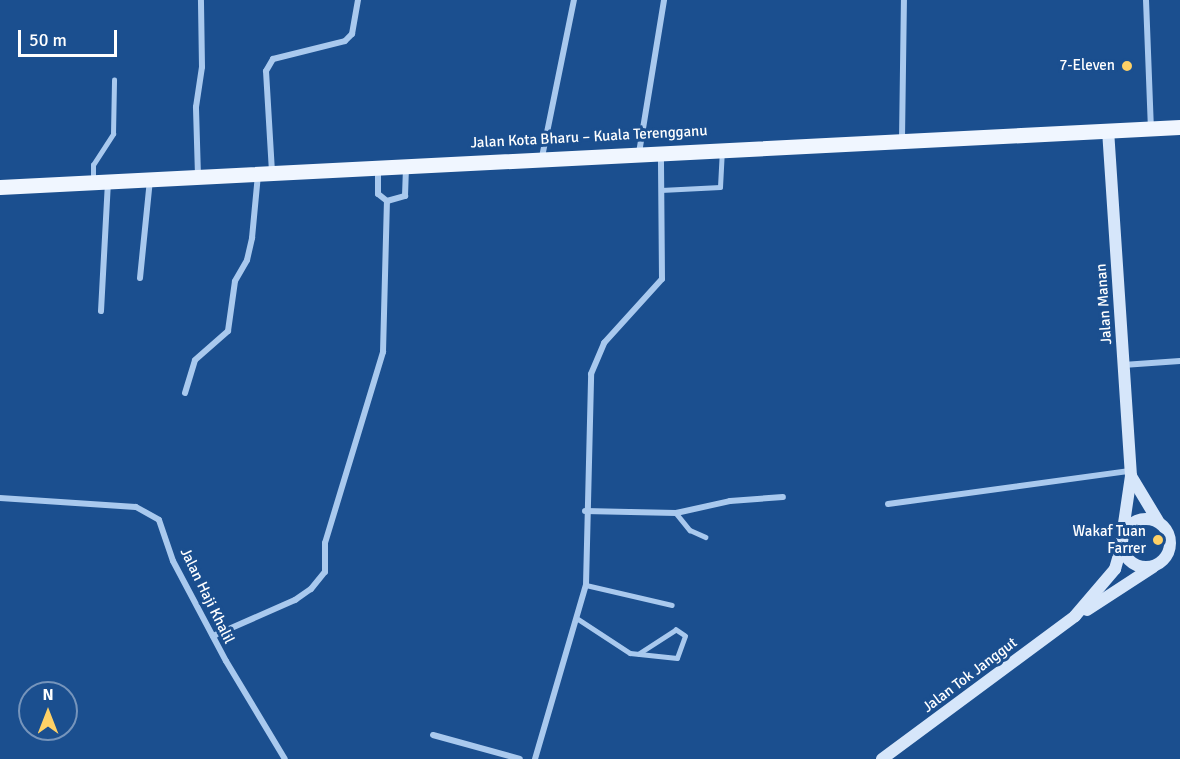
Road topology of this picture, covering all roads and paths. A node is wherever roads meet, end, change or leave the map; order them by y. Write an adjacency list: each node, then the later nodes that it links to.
1 (201, 0): 19 (street)
2 (358, 0): 18 (street)
3 (574, 0): 15 (street)
4 (664, 0): 14 (street)
5 (904, 0): 11 (street)
6 (1146, 0): 9 (street)
7 (114, 80): 21 (lane)
8 (1180, 127): 9 (main road, Jalan Kota Bharu – Kuala Terengganu)
9 (1151, 128): 10 (main road, Jalan Kota Bharu – Kuala Terengganu)
10 (1108, 130): 11 (main road, Jalan Kota Bharu – Kuala Terengganu); 28 (main road, Jalan Manan)
11 (902, 140): 12 (main road, Jalan Kota Bharu – Kuala Terengganu)
12 (722, 149): 13 (main road, Jalan Kota Bharu – Kuala Terengganu); 23 (lane)
13 (661, 152): 14 (main road, Jalan Kota Bharu – Kuala Terengganu); 23 (street)
14 (639, 153): 15 (main road, Jalan Kota Bharu – Kuala Terengganu)
15 (542, 157): 16 (main road, Jalan Kota Bharu – Kuala Terengganu)
16 (406, 165): 17 (main road, Jalan Kota Bharu – Kuala Terengganu); 24 (street)
17 (378, 167): 18 (main road, Jalan Kota Bharu – Kuala Terengganu); 24 (street)
18 (265, 173): 19 (main road, Jalan Kota Bharu – Kuala Terengganu); 29 (street)
19 (198, 177): 20 (main road, Jalan Kota Bharu – Kuala Terengganu)
20 (150, 179): 21 (main road, Jalan Kota Bharu – Kuala Terengganu); 25 (street)
21 (100, 182): 22 (main road, Jalan Kota Bharu – Kuala Terengganu); 26 (street)
22 (0, 187)
23 (661, 190): 34 (street)
24 (387, 201): 46 (street)
25 (140, 278)
26 (101, 311)
27 (1180, 360): 28 (street)
28 (1123, 365): 30 (main road, Jalan Manan)
29 (185, 393)
30 (1131, 474): 33 (street); 36 (main road, Jalan Manan); 39 (main road, Jalan Manan)
31 (783, 497): 35 (street)
32 (0, 498): 46 (street, Jalan Haji Khalil)
33 (888, 504)
34 (585, 511): 35 (street); 42 (street)
35 (676, 513): 38 (lane)
36 (1163, 526): 37 (main road); 39 (main road); 41 (main road)
37 (1180, 531)
38 (706, 537)
39 (1122, 541): 41 (main road); 44 (main road, Jalan Tok Janggut)
40 (1180, 555): 41 (main road)
41 (1161, 561): 44 (main road, Jalan Tok Janggut)
42 (586, 585): 43 (lane); 45 (street)
43 (672, 605)
44 (1075, 616): 52 (main road, Jalan Tok Janggut)
45 (578, 619): 47 (lane); 51 (street)
46 (213, 636): 49 (street, Jalan Haji Khalil)
47 (639, 654): 47 (lane)
48 (433, 735): 50 (street)
49 (285, 759)
50 (520, 759)
51 (535, 759)
52 (882, 759)

